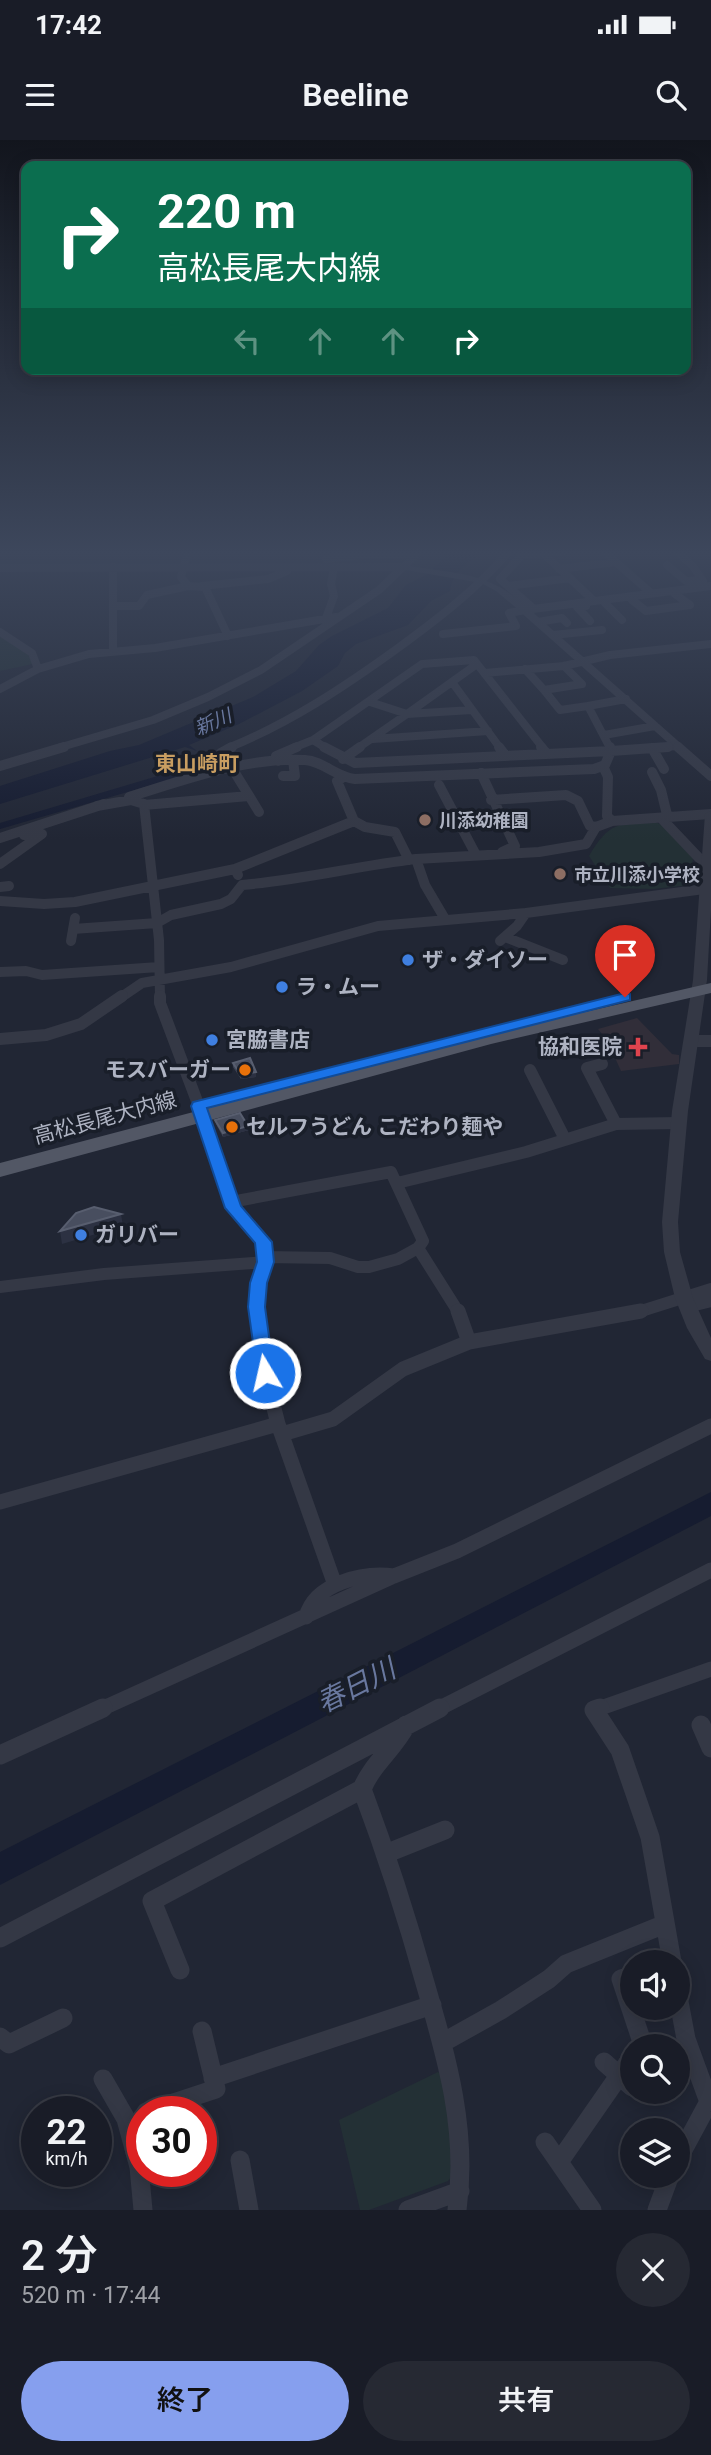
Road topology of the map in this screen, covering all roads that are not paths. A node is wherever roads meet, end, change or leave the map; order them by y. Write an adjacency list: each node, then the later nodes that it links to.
1 (22, 647): 14 (street)
2 (113, 647): 8 (street)
3 (164, 647): 8 (street)
4 (295, 647): 38 (street)
5 (400, 647): 40 (street)
6 (566, 647): 11 (street)
7 (687, 647): 11 (street)
8 (113, 650): 14 (street)
9 (526, 658): 15 (street)
10 (508, 659): 15 (street)
11 (583, 662): 13 (street); 20 (street)
12 (477, 664): 16 (street); 17 (street); 21 (street)
13 (564, 666): 15 (street); 19 (street)
14 (38, 669): 18 (street)
15 (525, 669): 16 (street); 19 (street)
16 (485, 673): 33 (street)
17 (452, 682): 23 (street); 24 (street)
18 (0, 689)
19 (544, 690): 22 (street)
20 (626, 699): 22 (street); 25 (street)
21 (370, 702): 24 (street); 29 (street)
22 (587, 706): 27 (street)
23 (472, 710): 24 (street); 26 (street)
24 (407, 714): 28 (street)
25 (655, 726): 27 (street); 30 (street)
26 (488, 731): 28 (street); 34 (street)
27 (604, 736): 32 (street)
28 (372, 739): 35 (street)
29 (313, 740): 35 (street); 37 (street)
30 (678, 747): 31 (street); 45 (street)
31 (652, 748): 32 (street); 41 (street)
32 (611, 751): 33 (street); 39 (street)
33 (547, 754): 34 (street)
34 (505, 755): 35 (street)
35 (343, 759)
36 (293, 760): 37 (street); 44 (street); 46 (street)
37 (278, 761): 40 (street)
38 (0, 766)
39 (603, 766): 42 (street); 57 (street)
40 (234, 767): 48 (street); 49 (street)
41 (664, 769)
42 (481, 772): 46 (street); 50 (street)
43 (652, 772): 55 (street)
44 (283, 776)
45 (711, 776)
46 (342, 778): 56 (street)
47 (439, 785): 60 (street)
48 (158, 788): 51 (street); 52 (street)
49 (249, 796): 51 (street); 53 (street)
50 (491, 800): 58 (street); 61 (street)
51 (141, 802): 52 (street); 67 (street)
52 (97, 806): 59 (street)
53 (259, 812)
54 (711, 814): 55 (street); 64 (street)
55 (665, 819): 57 (street); 64 (street)
56 (354, 821): 62 (street); 65 (street)
57 (612, 821): 58 (street)
58 (596, 827): 61 (street)
59 (0, 839): 63 (street)
60 (475, 853): 61 (street); 62 (street)
61 (498, 854)
62 (412, 860): 66 (street); 71 (street)
63 (0, 864)
64 (708, 866): 68 (street)
65 (235, 869): 66 (street); 67 (street)
66 (242, 884): 72 (street)
67 (154, 887): 69 (street); 72 (street)
68 (704, 889): 70 (street); 77 (street)
69 (0, 901)
70 (526, 913): 71 (street); 74 (street)
71 (445, 919): 76 (street)
72 (157, 923): 73 (street); 76 (street)
73 (71, 941)
74 (563, 960)
75 (0, 972): 76 (street)
76 (159, 972): 78 (street); 83 (street)
77 (705, 984): 79 (street); 83 (main road, 高松長尾大内線)
78 (0, 1039)
79 (690, 1041): 80 (street); 84 (street)
80 (711, 1041)
81 (601, 1064): 85 (street)
82 (530, 1070): 86 (street)
83 (201, 1111): 87 (main road, 高松長尾大内線); 88 (main road, 高松長尾大内線); 90 (street)
84 (679, 1123): 85 (street); 96 (street)
85 (616, 1124): 86 (street)
86 (565, 1139): 89 (street)
87 (0, 1158)
88 (0, 1170)
89 (397, 1183): 90 (street); 91 (street)
90 (231, 1202): 92 (street)
91 (418, 1248): 92 (street); 97 (street)
92 (265, 1259): 93 (street); 100 (street)
93 (0, 1287)
94 (711, 1289): 96 (street)
95 (711, 1301): 96 (street)
96 (685, 1303): 97 (street); 98 (street)
97 (470, 1342): 100 (street)
98 (711, 1354)
99 (711, 1426): 103 (street)
100 (280, 1429): 101 (street); 104 (street)
101 (0, 1502)
102 (711, 1570): 107 (street)
103 (394, 1576): 104 (street); 105 (street)
104 (335, 1585): 105 (street)
105 (306, 1617): 110 (street)
106 (711, 1669): 114 (street)
107 (406, 1725): 111 (street); 115 (street)
108 (701, 1725): 109 (street)
109 (711, 1748)
110 (0, 1755)
111 (362, 1789): 113 (street); 117 (street)
112 (445, 1830): 113 (street)
113 (385, 1854): 118 (street)
114 (665, 1924): 116 (street); 123 (street)
115 (0, 1938)
116 (670, 1950)
117 (180, 1970)
118 (432, 2004): 123 (street); 126 (street)
119 (64, 2018): 122 (street)
120 (683, 2020): 128 (street)
121 (202, 2031): 126 (street)
122 (0, 2037)
123 (442, 2043): 136 (street)
124 (618, 2075): 133 (street)
125 (103, 2078): 129 (street)
126 (213, 2078): 127 (street)
127 (195, 2096)
128 (710, 2100): 130 (street)
129 (126, 2102)
130 (690, 2137)
131 (545, 2142): 133 (street)
132 (240, 2160): 138 (street)
133 (559, 2162): 140 (street)
134 (141, 2187): 137 (street)
135 (665, 2188): 141 (street)
136 (458, 2201): 139 (street)
137 (143, 2210)
138 (249, 2210)
139 (408, 2210)
140 (592, 2210)
141 (657, 2210)

